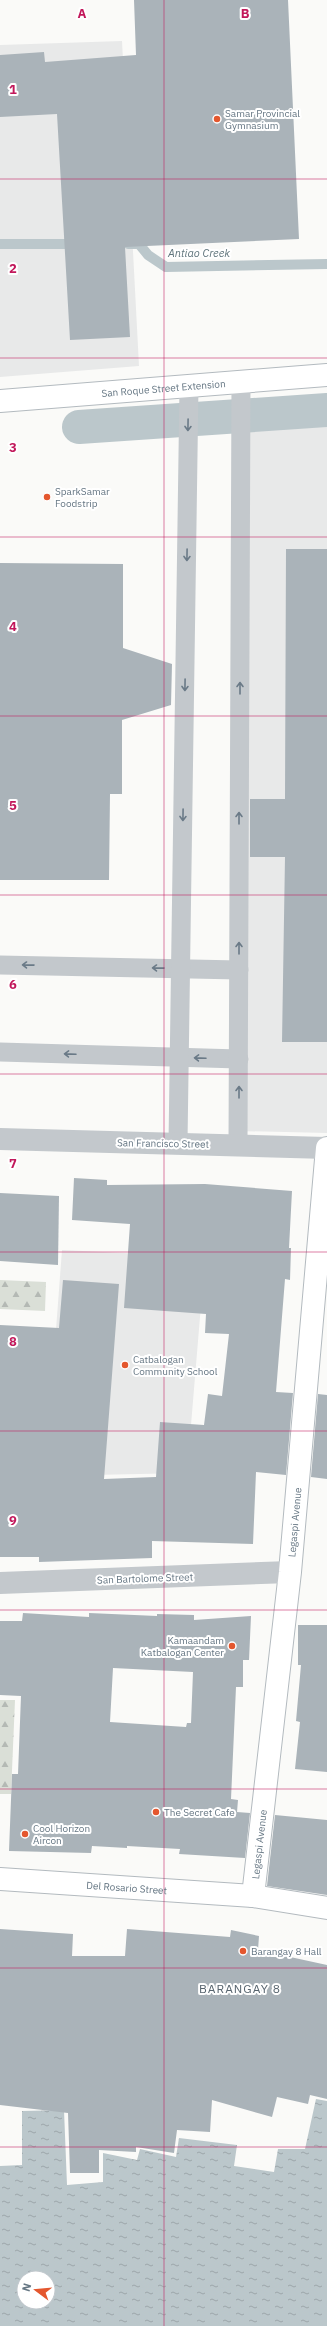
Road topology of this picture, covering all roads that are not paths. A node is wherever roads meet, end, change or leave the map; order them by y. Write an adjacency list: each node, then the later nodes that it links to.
1 (327, 375): 2 (street, San Roque Street Extension)
2 (241, 382): 3 (street, San Roque Street Extension); 7 (lane, one-way to 2)
3 (189, 386): 4 (street, San Roque Street Extension); 6 (lane, one-way to 6)
4 (0, 401)
5 (0, 964): 6 (lane, one-way to 5)
6 (180, 968): 7 (lane); 9 (lane)
7 (239, 970): 10 (lane)
8 (0, 1052): 9 (lane, one-way to 8)
9 (179, 1057): 10 (lane, one-way to 9); 13 (lane)
10 (239, 1059): 11 (lane, one-way to 10)
11 (238, 1137): 13 (street, San Francisco Street); 14 (street, San Francisco Street)
12 (0, 1139): 13 (street, San Francisco Street)
13 (178, 1143)
14 (327, 1148): 15 (street, Legaspi Avenue)
15 (290, 1572): 16 (street, San Bartolome Street); 18 (street, Legaspi Avenue)
16 (0, 1583)
17 (0, 1879): 18 (street, Del Rosario Street)
18 (252, 1896): 19 (street, Del Rosario Street)
19 (327, 1908)

